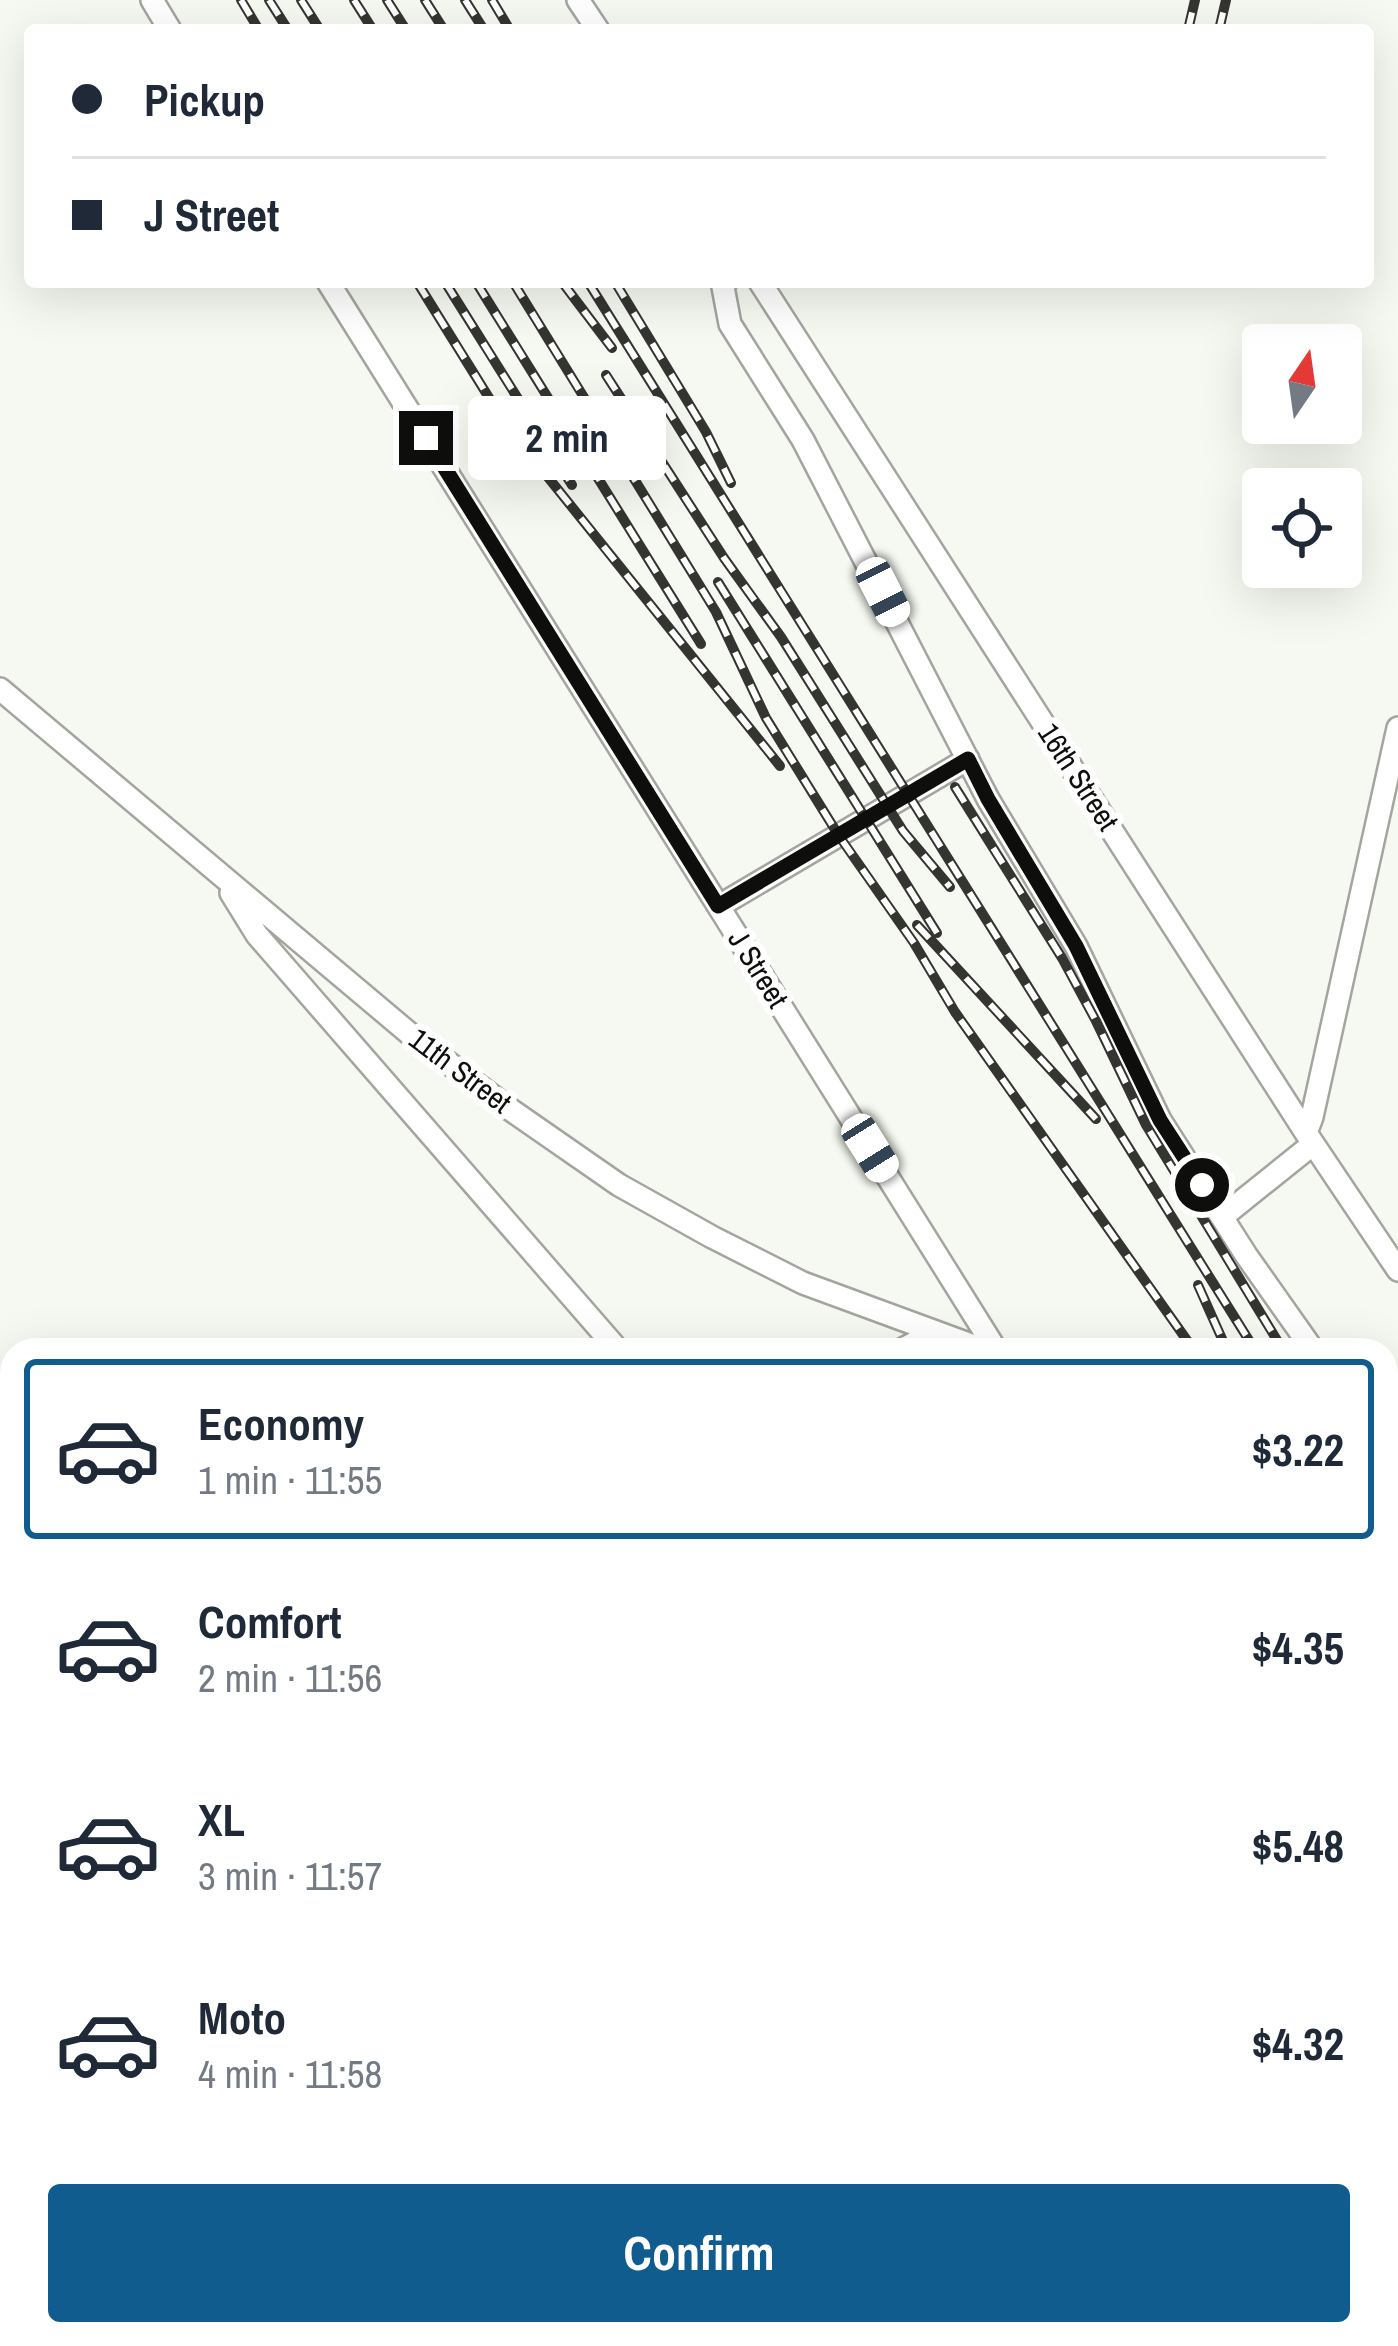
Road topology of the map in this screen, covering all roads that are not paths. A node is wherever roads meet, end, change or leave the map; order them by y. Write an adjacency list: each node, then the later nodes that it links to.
1 (332, 288): 8 (lane, J Street)
2 (723, 288): 6 (lane)
3 (764, 288): 9 (lane, 16th Street)
4 (0, 688): 7 (lane, 11th Street)
5 (1397, 741): 9 (lane)
6 (968, 759): 8 (lane); 10 (lane)
7 (220, 875): 12 (lane, 11th Street); 13 (lane)
8 (718, 906): 16 (lane, J Street)
9 (1309, 1138): 10 (lane); 11 (lane, 16th Street)
10 (1222, 1217): 17 (lane)
11 (1398, 1270)
12 (935, 1332): 14 (lane); 15 (lane, 11th Street)
13 (608, 1338)
14 (924, 1338)
15 (952, 1338)
16 (988, 1338)
17 (1305, 1338)

